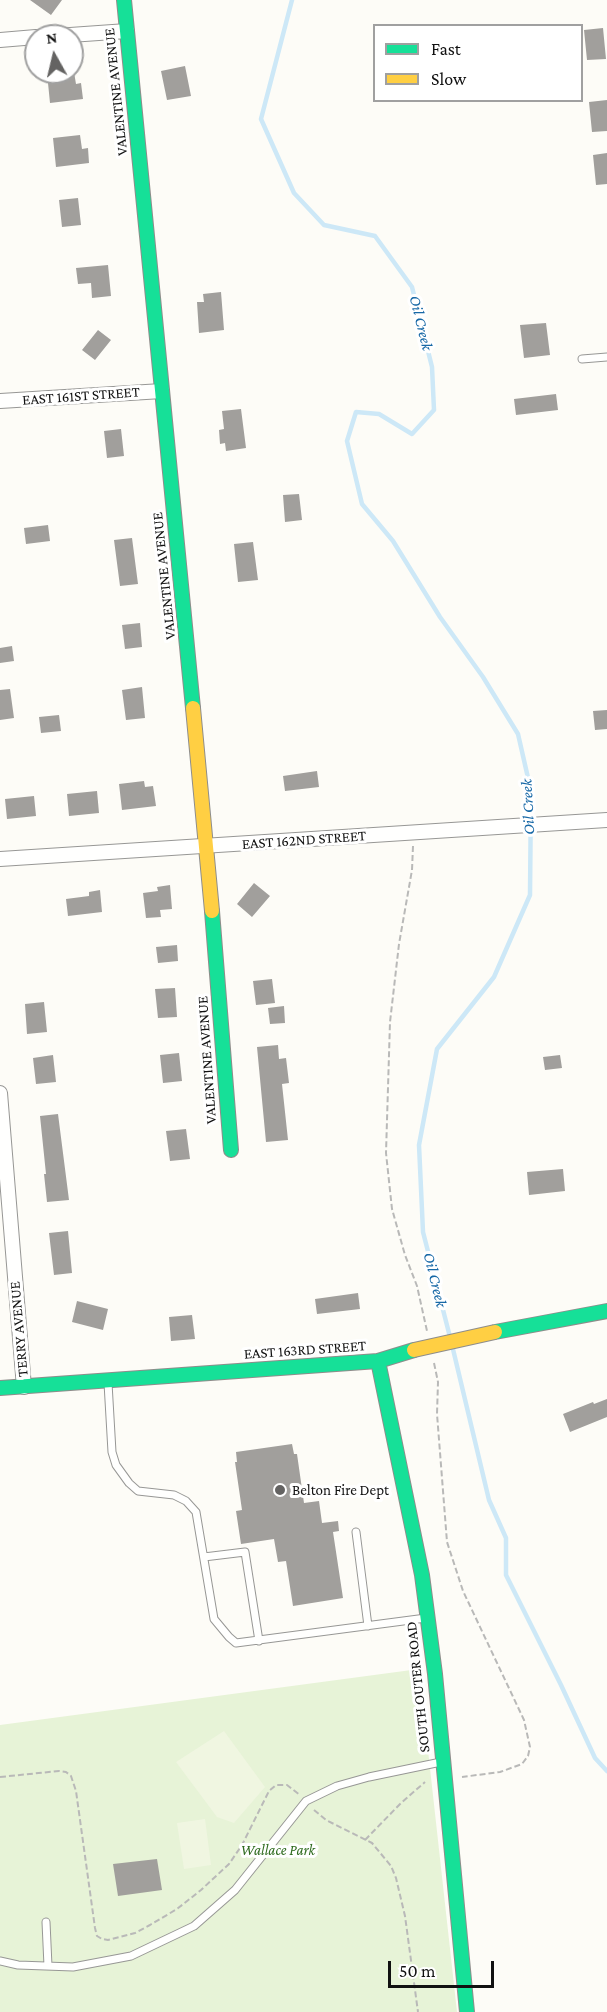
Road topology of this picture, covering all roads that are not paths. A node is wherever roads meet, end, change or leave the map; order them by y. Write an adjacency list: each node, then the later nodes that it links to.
1 (124, 0): 2 (street, VALENTINE AVENUE)
2 (127, 31): 3 (street); 8 (street, VALENTINE AVENUE)
3 (84, 34)
4 (24, 38): 5 (street)
5 (0, 40)
6 (607, 357): 7 (lane)
7 (582, 359)
8 (162, 391): 9 (street, EAST 161ST STREET); 11 (street, VALENTINE AVENUE)
9 (0, 401)
10 (607, 820): 11 (street, EAST 162ND STREET)
11 (207, 846): 12 (street, EAST 162ND STREET); 14 (street, VALENTINE AVENUE)
12 (0, 859)
13 (0, 1093): 18 (street, TERRY AVENUE)
14 (231, 1149)
15 (607, 1311): 16 (street, EAST 163RD STREET, bridge)
16 (378, 1361): 17 (street, EAST 163RD STREET); 22 (street, SOUTH OUTER ROAD)
17 (108, 1381): 18 (street, EAST 163RD STREET); 21 (lane)
18 (24, 1387): 19 (street, EAST 163RD STREET)
19 (0, 1388)
20 (356, 1532): 23 (lane)
21 (204, 1557): 24 (lane); 24 (lane)
22 (428, 1618): 23 (lane); 25 (street, SOUTH OUTER ROAD)
23 (368, 1626): 24 (lane)
24 (259, 1641)
25 (444, 1762): 28 (lane); 29 (street, SOUTH OUTER ROAD)
26 (46, 1922): 28 (lane)
27 (0, 1961): 28 (lane)
28 (48, 1966)
29 (467, 2012)

